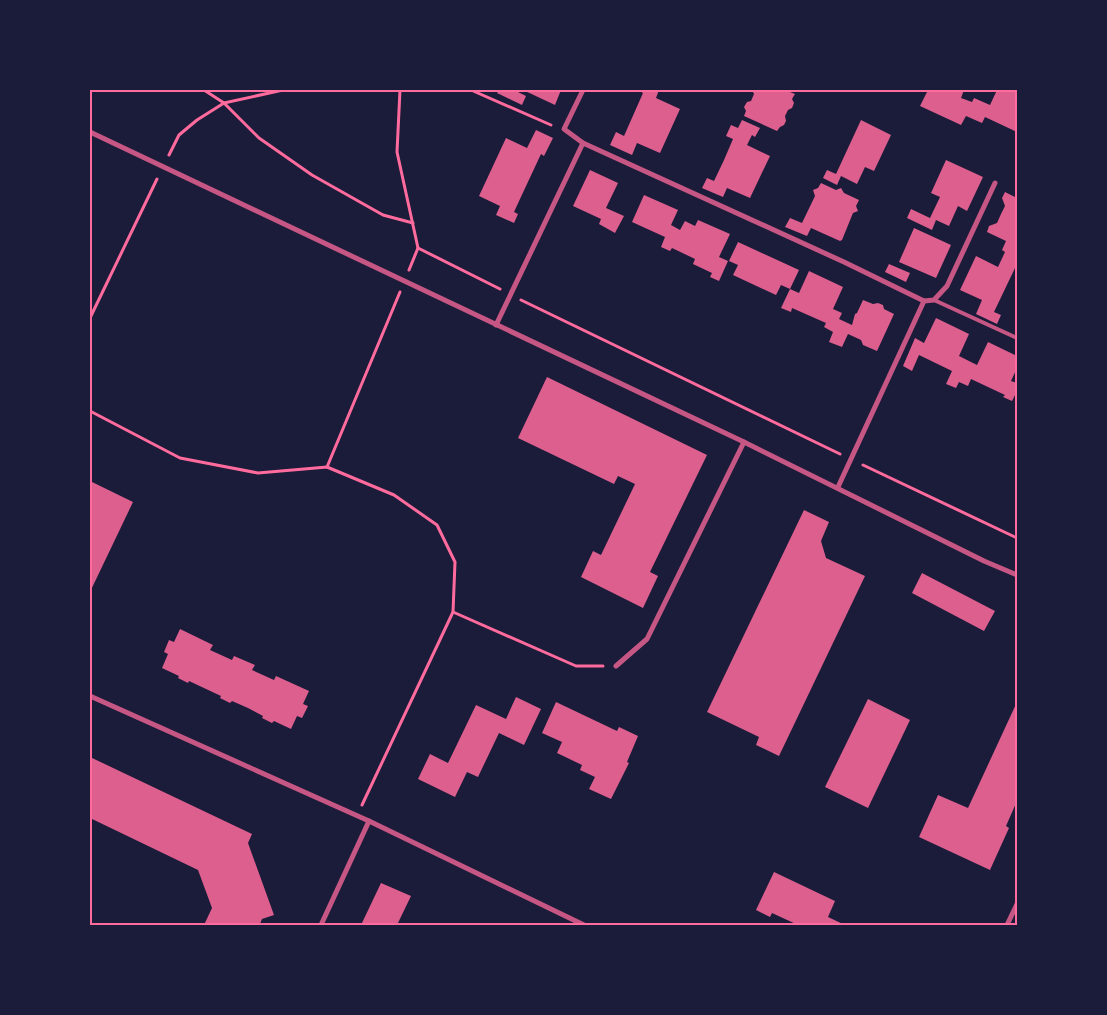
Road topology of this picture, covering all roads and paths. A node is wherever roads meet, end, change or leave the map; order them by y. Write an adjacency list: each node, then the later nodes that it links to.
1 (204, 90): 6 (path)
2 (283, 90): 6 (path)
3 (400, 90): 12 (path)
4 (471, 90): 7 (path)
5 (583, 90): 7 (street)
6 (224, 103): 10 (path); 12 (path)
7 (564, 129): 9 (street)
8 (90, 132): 10 (street)
9 (583, 143): 15 (street); 17 (street)
10 (163, 166): 14 (street); 18 (path)
11 (995, 183): 16 (street)
12 (413, 223): 13 (path)
13 (418, 248): 14 (path); 15 (path)
14 (404, 281): 19 (street); 24 (path)
15 (511, 295): 19 (street); 23 (path)
16 (934, 300): 17 (street); 20 (lane)
17 (924, 301): 23 (street)
18 (90, 318)
19 (496, 325): 22 (street)
20 (1017, 338)
21 (90, 411): 24 (path)
22 (744, 442): 25 (street); 29 (street)
23 (851, 459): 25 (street); 26 (path)
24 (327, 467): 28 (path)
25 (838, 487): 27 (street)
26 (1017, 538)
27 (1017, 574)
28 (453, 612): 29 (path); 31 (path)
29 (616, 666)
30 (90, 696): 31 (street)
31 (357, 816): 32 (street)
32 (369, 821): 34 (street); 35 (street)
33 (1017, 904): 36 (street)
34 (321, 925)
35 (584, 925)
36 (1007, 925)

